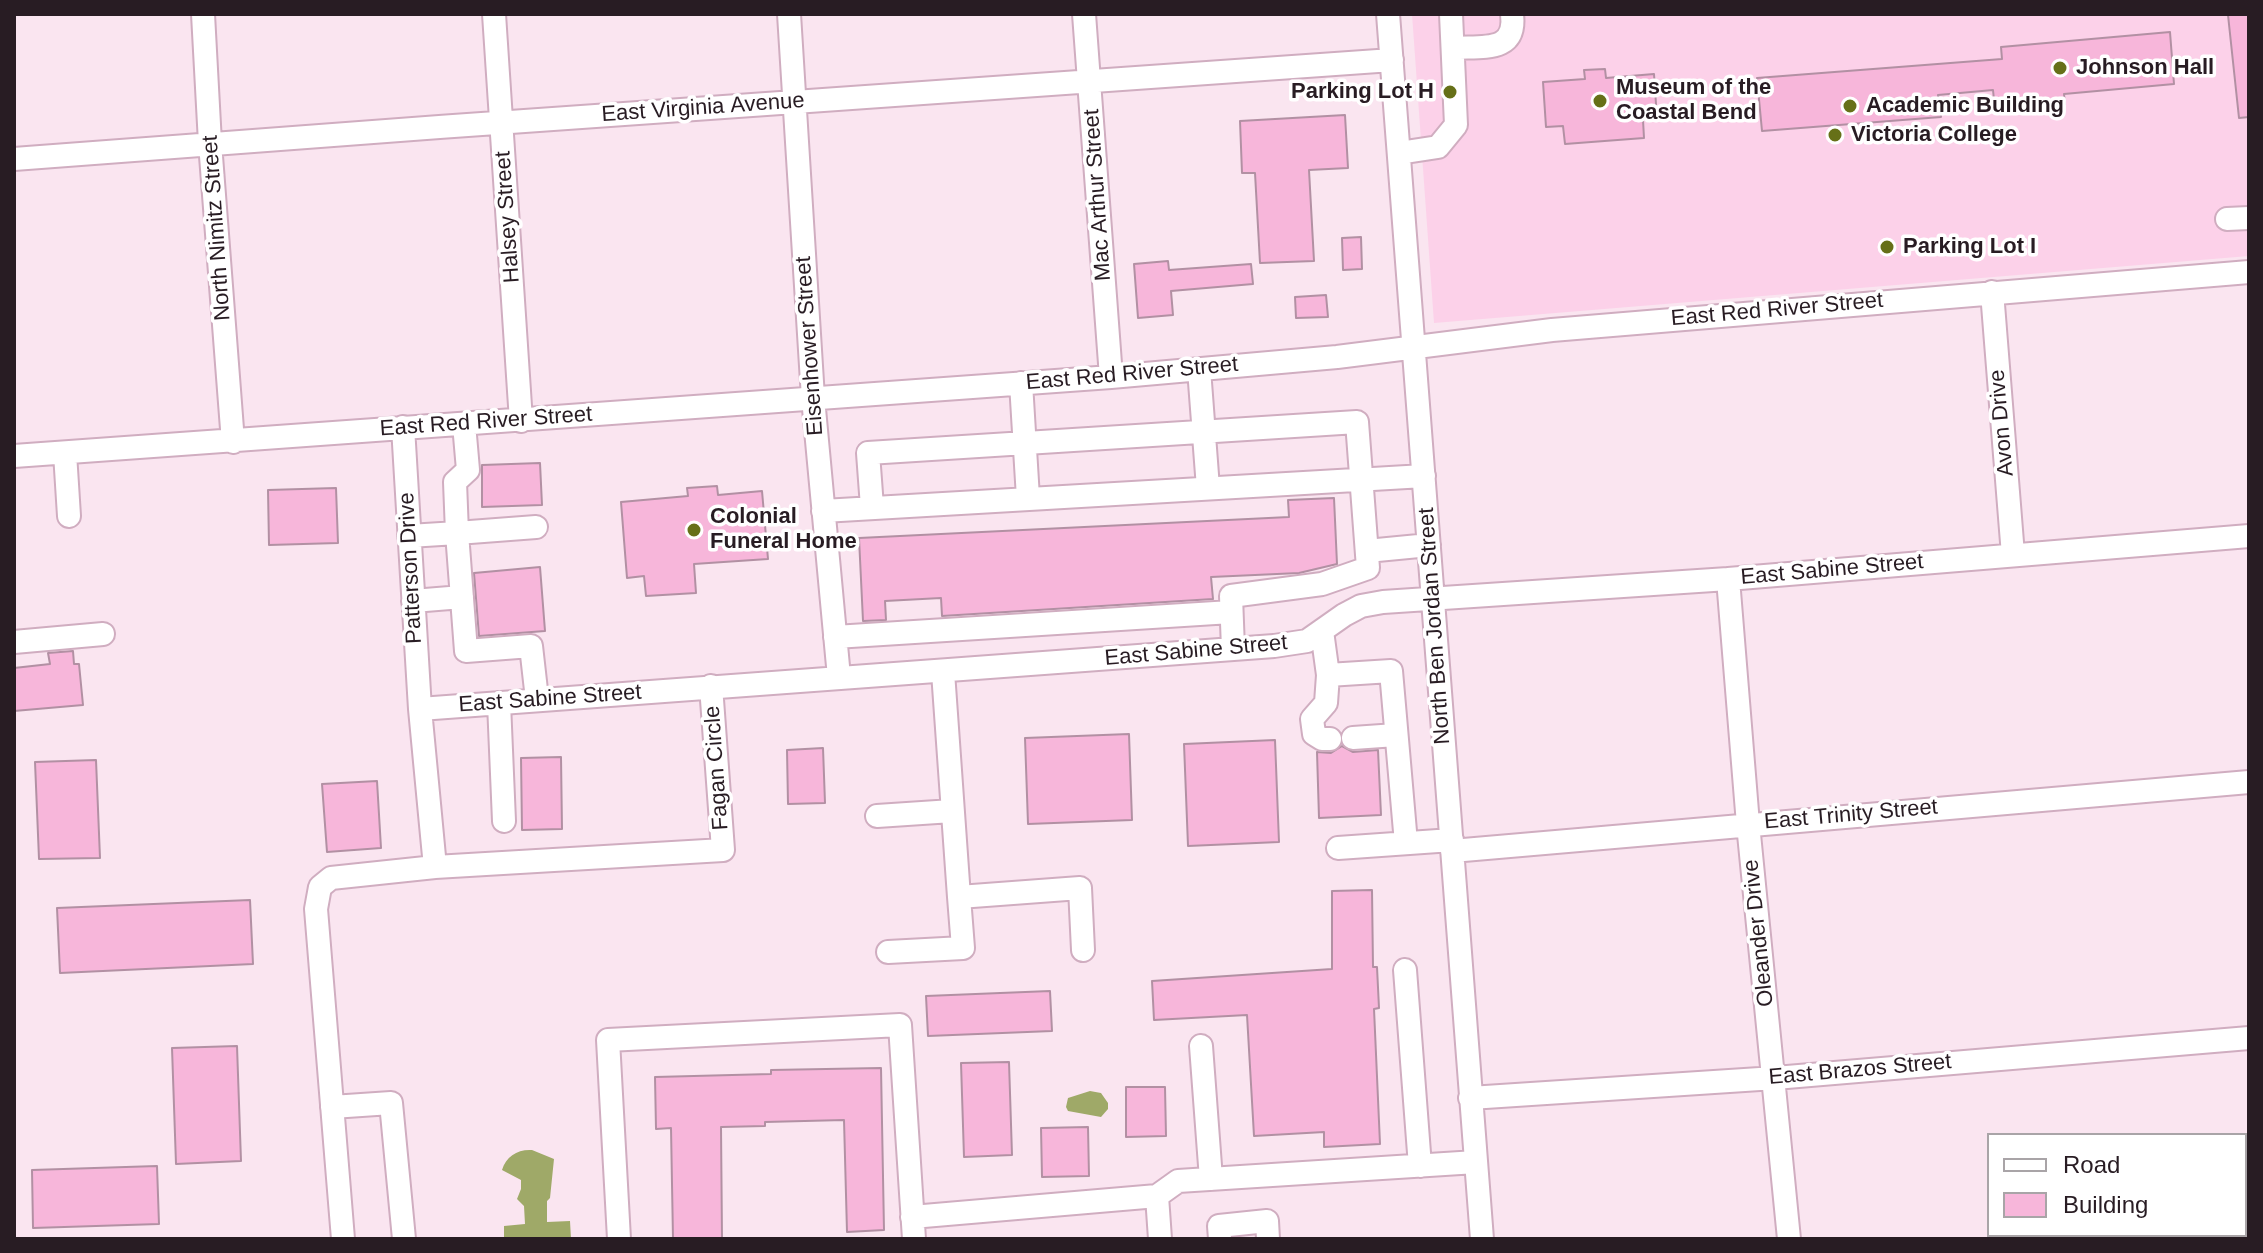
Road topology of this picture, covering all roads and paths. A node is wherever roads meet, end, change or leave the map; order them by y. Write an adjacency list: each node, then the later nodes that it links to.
1 (203, 14): 13 (street, North Nimitz Street)
2 (494, 14): 12 (street, Halsey Street)
3 (789, 14): 11 (street, Eisenhower Street)
4 (1084, 14): 10 (street, Mac Arthur Street)
5 (1388, 14): 9 (street, North Ben Jordan Street)
6 (1451, 14): 8 (street)
7 (1512, 14): 8 (street)
8 (1453, 48): 14 (street)
9 (1392, 60): 10 (street, East Virginia Avenue); 14 (street, North Ben Jordan Street)
10 (1090, 83): 11 (street, East Virginia Avenue); 20 (street, Mac Arthur Street)
11 (795, 100): 12 (street, East Virginia Avenue); 22 (street, Eisenhower Street)
12 (502, 123): 13 (street, East Virginia Avenue); 23 (street, Halsey Street)
13 (210, 143): 15 (street, East Virginia Avenue); 27 (street, North Nimitz Street)
14 (1399, 153): 18 (street, North Ben Jordan Street)
15 (14, 159)
16 (2249, 272): 17 (street, East Red River Street)
17 (1992, 292): 18 (street, East Red River Street); 44 (street, Avon Drive)
18 (1414, 346): 19 (street, East Red River Street); 31 (street, North Ben Jordan Street)
19 (1199, 369): 20 (street, East Red River Street); 26 (street)
20 (1111, 377): 21 (street, East Red River Street)
21 (1021, 383): 22 (street, East Red River Street); 28 (street)
22 (813, 398): 23 (street, East Red River Street); 36 (street, Eisenhower Street)
23 (521, 421): 24 (street, East Red River Street)
24 (464, 424): 25 (street, East Red River Street); 39 (street)
25 (403, 427): 27 (street, East Red River Street); 40 (street, Patterson Drive)
26 (1204, 432): 28 (street); 32 (street); 33 (street)
27 (233, 442): 29 (street, East Red River Street)
28 (1025, 443): 34 (street); 35 (street)
29 (65, 453): 30 (street, East Red River Street); 37 (street)
30 (14, 456)
31 (1424, 476): 32 (street); 42 (street, North Ben Jordan Street)
32 (1360, 479): 33 (street); 43 (street)
33 (1208, 488): 34 (street)
34 (1028, 498): 35 (street)
35 (872, 507): 36 (street)
36 (823, 511): 52 (street, Eisenhower Street)
37 (69, 516)
38 (536, 527): 39 (street)
39 (457, 533): 40 (street); 46 (street)
40 (409, 536): 48 (street, Patterson Drive)
41 (2249, 536): 44 (street, East Sabine Street)
42 (1429, 545): 43 (street); 47 (street, North Ben Jordan Street)
43 (1367, 551): 49 (street)
44 (2013, 555): 45 (street, East Sabine Street)
45 (1728, 579): 47 (street, East Sabine Street); 69 (street, Oleander Drive)
46 (462, 597): 48 (street); 59 (street)
47 (1432, 600): 50 (street, East Sabine Street); 71 (street, North Ben Jordan Street)
48 (413, 601): 61 (street, Patterson Drive)
49 (1231, 612): 52 (street); 54 (street)
50 (1322, 631): 54 (street, East Sabine Street); 56 (street)
51 (103, 634): 53 (street)
52 (835, 637): 57 (street, Eisenhower Street)
53 (14, 642)
54 (1233, 649): 55 (street, East Sabine Street)
55 (943, 672): 57 (street, East Sabine Street); 66 (street)
56 (1328, 675): 62 (street); 64 (street)
57 (839, 677): 58 (street, East Sabine Street)
58 (711, 686): 59 (street, East Sabine Street); 73 (street, Fagan Circle)
59 (537, 699): 60 (street, East Sabine Street)
60 (499, 703): 61 (street, East Sabine Street); 68 (street)
61 (420, 709): 73 (street, Patterson Drive)
62 (1396, 735): 63 (street); 70 (street)
63 (1353, 738)
64 (1330, 739)
65 (2249, 782): 69 (street, East Trinity Street)
66 (952, 811): 67 (street); 74 (street)
67 (877, 816)
68 (504, 821)
69 (1748, 824): 71 (street, East Trinity Street); 80 (street, Oleander Drive)
70 (1406, 843): 71 (street, East Trinity Street); 72 (street, East Trinity Street)
71 (1452, 845): 81 (street, North Ben Jordan Street)
72 (1338, 848)
73 (435, 867): 82 (street)
74 (959, 897): 75 (street); 76 (street)
75 (1083, 950)
76 (888, 952)
77 (1405, 970): 84 (street)
78 (2249, 1038): 80 (street, East Brazos Street)
79 (1201, 1046): 85 (street)
80 (1775, 1078): 81 (street, East Brazos Street); 95 (street, Oleander Drive)
81 (1470, 1098): 83 (street, North Ben Jordan Street)
82 (332, 1107): 88 (street); 89 (street)
83 (1476, 1162): 84 (street); 94 (street, North Ben Jordan Street)
84 (1420, 1166): 85 (street)
85 (1211, 1179): 86 (street)
86 (1157, 1196): 87 (street); 91 (street)
87 (913, 1228): 90 (street)
88 (343, 1239)
89 (404, 1239)
90 (619, 1239)
91 (1160, 1239)
92 (1220, 1239): 93 (street)
93 (1268, 1239)
94 (1482, 1239)
95 (1789, 1239)

